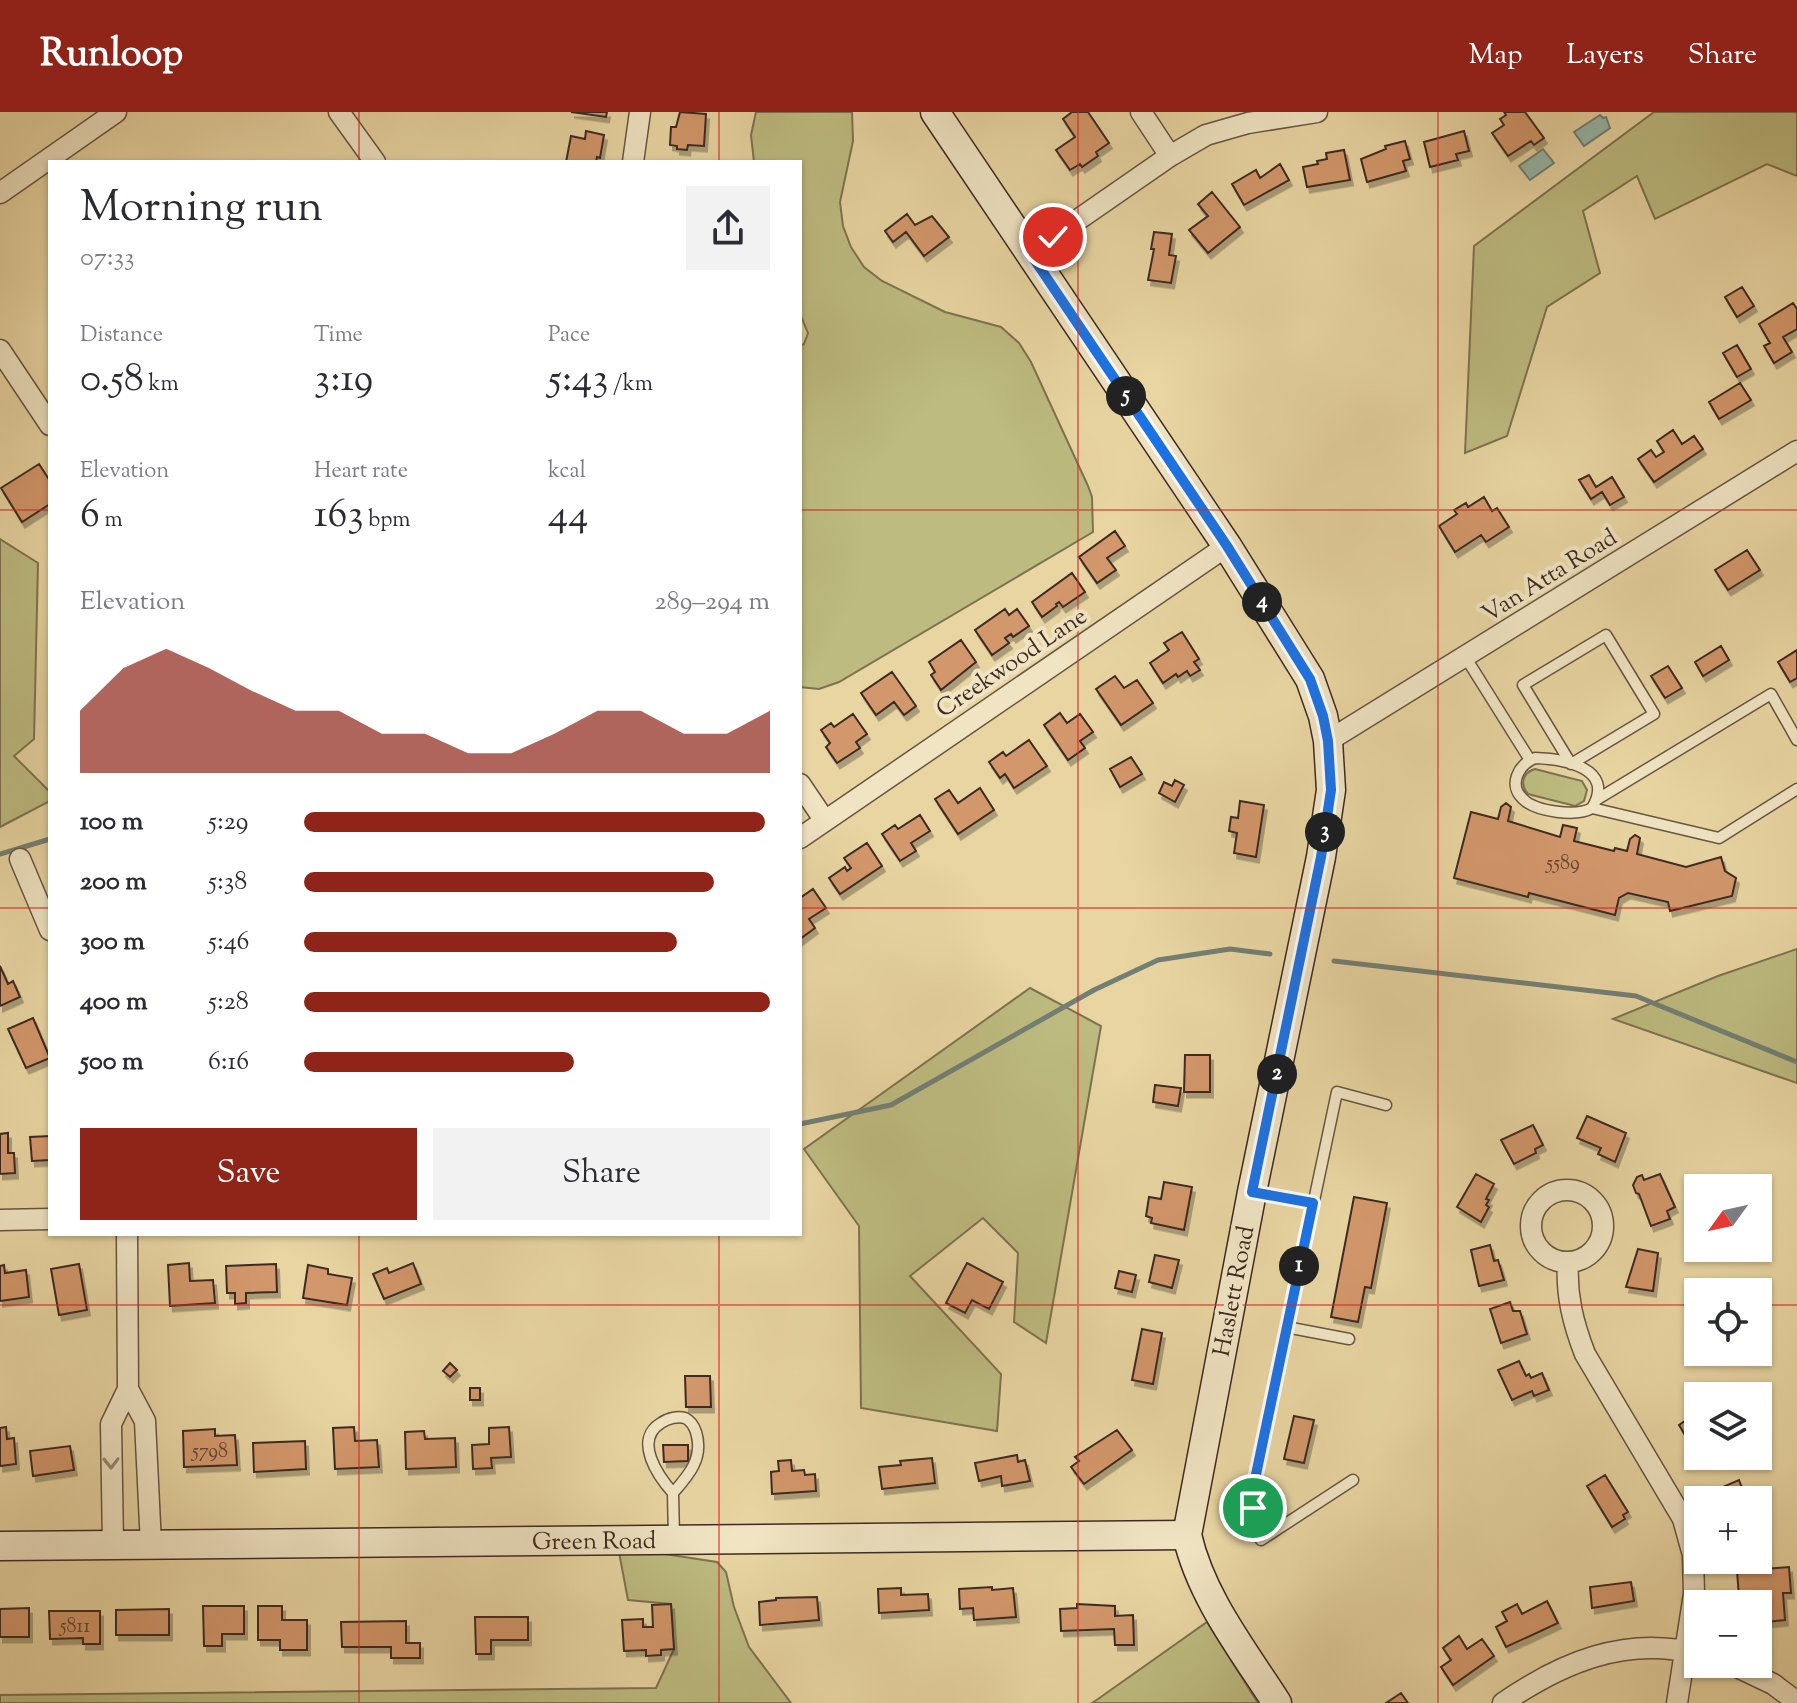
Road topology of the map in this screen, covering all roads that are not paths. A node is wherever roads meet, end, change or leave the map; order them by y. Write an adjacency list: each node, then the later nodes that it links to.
1 (116, 112): 10 (street)
2 (339, 112): 8 (street)
3 (640, 112): 9 (street)
4 (935, 112): 11 (street, Haslett Road)
5 (1141, 112): 7 (street)
6 (1317, 112): 7 (street)
7 (1170, 156): 11 (street)
8 (374, 160)
9 (633, 160)
10 (0, 193)
11 (1030, 253): 15 (street, Haslett Road)
12 (0, 350): 13 (street)
13 (48, 422)
14 (1797, 451): 16 (street, Van Atta Road)
15 (1227, 546): 18 (street, Haslett Road); 24 (street, Creekwood Lane)
16 (1466, 658): 18 (street, Van Atta Road); 19 (lane)
17 (1797, 740): 23 (lane)
18 (1328, 741): 29 (street, Haslett Road)
19 (1530, 760): 20 (lane); 23 (lane)
20 (1571, 764): 20 (lane); 23 (lane)
21 (802, 787): 24 (street)
22 (1797, 789): 23 (lane)
23 (1594, 804)
24 (825, 821): 25 (street, Creekwood Lane)
25 (802, 837)
26 (20, 859): 27 (street)
27 (48, 925)
28 (1386, 1105): 30 (lane)
29 (1252, 1192): 30 (lane); 40 (street, Haslett Road)
30 (1313, 1203): 35 (lane)
31 (48, 1219): 32 (street)
32 (0, 1220)
33 (127, 1236): 37 (street)
34 (1568, 1262): 45 (street)
35 (1286, 1327): 36 (lane); 38 (lane)
36 (1349, 1339)
37 (128, 1389): 42 (street, one-way to 42); 43 (street)
38 (1353, 1480)
39 (673, 1493): 39 (lane); 41 (lane)
40 (1187, 1535): 41 (street, Green Road); 50 (street, Haslett Road)
41 (674, 1540): 43 (street, Green Road)
42 (113, 1545): 43 (street, Green Road); 44 (street, Green Road)
43 (151, 1545)
44 (0, 1546)
45 (1694, 1590)
46 (1684, 1651): 51 (street)
47 (1684, 1678): 52 (street)
48 (1760, 1678): 49 (street)
49 (1797, 1702)
50 (1277, 1703)
51 (1503, 1703)
52 (1677, 1703)

